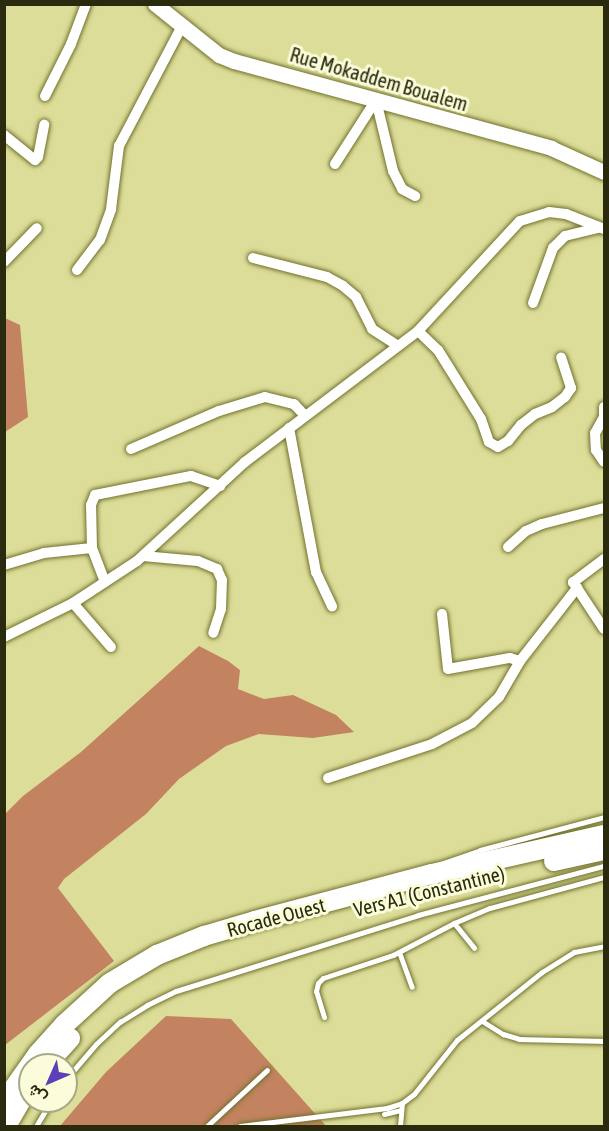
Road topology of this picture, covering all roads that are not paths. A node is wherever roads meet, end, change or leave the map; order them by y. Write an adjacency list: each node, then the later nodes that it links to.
1 (86, 4): 4 (street)
2 (155, 4): 3 (street, Rue Mokaddem Boualem)
3 (182, 26): 5 (street, Rue Mokaddem Boualem); 15 (street)
4 (45, 96)
5 (376, 100): 8 (street); 9 (street, Rue Mokaddem Boualem); 10 (street)
6 (44, 125): 7 (street)
7 (4, 135)
8 (335, 164)
9 (604, 172)
10 (415, 196)
11 (37, 228): 14 (street)
12 (601, 228): 16 (street); 17 (street)
13 (254, 258): 18 (street)
14 (4, 262)
15 (77, 270)
16 (532, 303)
17 (418, 332): 18 (street); 19 (street)
18 (398, 346): 21 (street)
19 (561, 358)
20 (604, 407): 24 (street)
21 (305, 416): 22 (street); 23 (street)
22 (289, 428): 25 (street); 35 (street)
23 (131, 449)
24 (604, 462)
25 (220, 486): 28 (street); 29 (street)
26 (604, 508): 27 (street)
27 (508, 547)
28 (92, 548): 31 (street); 32 (street)
29 (143, 555): 32 (street); 38 (street)
30 (604, 559): 33 (street)
31 (4, 565)
32 (105, 582): 34 (street)
33 (577, 588): 37 (street); 41 (street)
34 (73, 603): 39 (street); 40 (street)
35 (332, 606)
36 (442, 614): 41 (street)
37 (604, 629)
38 (213, 633)
39 (4, 637)
40 (111, 647)
41 (520, 661): 42 (street)
42 (328, 778)
43 (604, 817): 48 (lane)
44 (604, 835): 48 (highway, Rocade Ouest)
45 (604, 850): 57 (highway, Vers A1 (Constantine))
46 (604, 866): 58 (lane)
47 (604, 877): 49 (lane)
48 (395, 884): 60 (highway, Rocade Ouest)
49 (454, 923): 51 (lane); 52 (lane)
50 (604, 946): 55 (lane)
51 (474, 948)
52 (399, 952): 53 (lane); 54 (lane)
53 (412, 987)
54 (324, 1017)
55 (482, 1021): 56 (lane); 61 (lane)
56 (604, 1041)
57 (57, 1053)
58 (78, 1065)
59 (267, 1070): 68 (lane)
60 (4, 1102)
61 (402, 1103): 63 (lane); 69 (lane)
62 (18, 1106): 66 (highway)
63 (401, 1110): 65 (lane); 70 (lane)
64 (44, 1113): 67 (lane)
65 (384, 1114)
66 (6, 1126)
67 (36, 1126)
68 (207, 1126)
69 (240, 1126)
70 (400, 1126)

